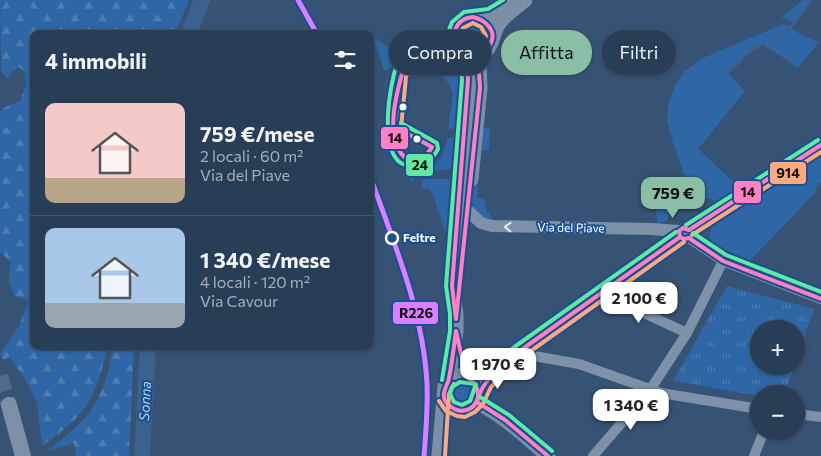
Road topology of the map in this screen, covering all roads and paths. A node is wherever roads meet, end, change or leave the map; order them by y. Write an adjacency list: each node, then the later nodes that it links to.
1 (513, 0): 3 (main road)
2 (525, 0): 5 (main road)
3 (476, 18): 4 (main road); 5 (main road)
4 (455, 30)
5 (492, 35): 6 (main road)
6 (491, 40)
7 (400, 75): 10 (street)
8 (468, 75): 17 (main road)
9 (479, 75): 12 (main road)
10 (395, 127)
11 (821, 145): 13 (street)
12 (468, 211): 13 (street, Via del Piave, one-way to 12); 17 (main road)
13 (684, 234): 14 (street); 15 (street)
14 (723, 261): 16 (street); 19 (street)
15 (600, 293): 19 (street); 20 (street)
16 (821, 299)
17 (456, 314): 18 (main road)
18 (456, 331): 21 (main road); 23 (main road)
19 (687, 333): 22 (street)
20 (517, 353): 22 (street); 23 (street)
21 (448, 381): 23 (main road); 24 (main road)
22 (650, 390): 26 (street); 35 (street)
23 (477, 391): 27 (main road); 34 (main road)
24 (444, 398): 27 (main road); 30 (main road)
25 (9, 405): 32 (highway)
26 (750, 407)
27 (459, 411): 30 (main road)
28 (805, 415): 29 (street)
29 (821, 417)
30 (441, 440): 33 (main road)
31 (760, 440): 36 (street)
32 (23, 456)
33 (439, 456)
34 (548, 456)
35 (592, 456)
36 (754, 456)

